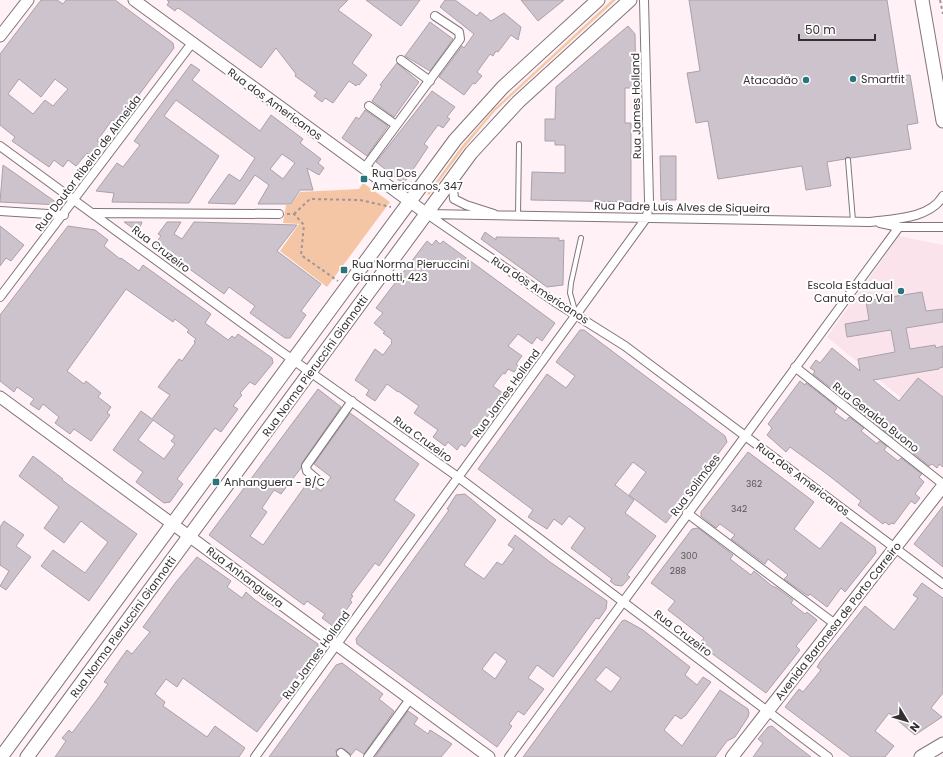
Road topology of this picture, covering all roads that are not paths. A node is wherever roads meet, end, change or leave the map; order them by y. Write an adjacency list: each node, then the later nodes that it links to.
1 (28, 0): 8 (street)
2 (134, 0): 9 (street, Rua dos Americanos)
3 (598, 0): 22 (main road, Rua Norma Pieruccini Giannotti)
4 (630, 0): 19 (main road, Rua Norma Pieruccini Giannotti)
5 (644, 0): 30 (street, Rua James Holland)
6 (922, 0): 13 (main road)
7 (435, 16): 11 (street)
8 (0, 36)
9 (192, 43): 18 (street, Rua dos Americanos); 21 (street, Rua Doutor Ribeiro de Almeida)
10 (401, 60): 11 (street)
11 (430, 81): 14 (street)
12 (369, 106): 14 (street)
13 (943, 121)
14 (396, 125): 18 (street)
15 (519, 144): 29 (lane)
16 (0, 146): 21 (street, Rua Cruzeiro)
17 (848, 160): 31 (lane)
18 (364, 169): 22 (street, Rua dos Americanos)
19 (458, 172): 27 (main road, Rua Norma Pieruccini Giannotti); 28 (street, Rua Padre Luís Alves de Siqueira)
20 (943, 196): 32 (street, Rua Padre Luís Alves de Siqueira)
21 (75, 199): 24 (street, Rua Cruzeiro); 25 (street, Rua Doutor Ribeiro de Almeida)
22 (410, 202): 27 (street, Rua dos Americanos); 38 (main road, Rua Norma Pieruccini Giannotti)
23 (0, 211): 25 (street)
24 (94, 213): 26 (street); 38 (street, Rua Cruzeiro)
25 (64, 214): 36 (street, Rua Doutor Ribeiro de Almeida)
26 (279, 214)
27 (426, 214): 28 (street, Rua Padre Luís Alves de Siqueira); 37 (street, Rua dos Americanos); 40 (main road, Rua Norma Pieruccini Giannotti)
28 (494, 214): 29 (street, Rua Padre Luís Alves de Siqueira)
29 (518, 215): 30 (street, Rua Padre Luís Alves de Siqueira)
30 (647, 217): 31 (street, Rua Padre Luís Alves de Siqueira); 37 (street, Rua James Holland)
31 (853, 221): 32 (street, Rua Padre Luís Alves de Siqueira)
32 (870, 222): 33 (street, Rua Padre Luís Alves de Siqueira)
33 (899, 227): 34 (street, Rua Padre Luís Alves de Siqueira); 39 (street, Rua Solimões)
34 (943, 227)
35 (581, 238): 37 (lane)
36 (0, 297)
37 (576, 316): 43 (street, Rua dos Americanos); 44 (street, Rua James Holland)
38 (293, 360): 40 (street, Rua Cruzeiro); 48 (main road, Rua Norma Pieruccini Giannotti)
39 (796, 368): 43 (street, Rua Solimões); 46 (street, Rua Geraldo Buono)
40 (311, 372): 42 (street, Rua Cruzeiro); 49 (main road, Rua Norma Pieruccini Giannotti)
41 (0, 397): 48 (street, Rua Anhanguera)
42 (352, 401): 44 (street, Rua Cruzeiro); 45 (street)
43 (745, 436): 47 (street, Rua Solimões); 50 (street, Rua dos Americanos)
44 (458, 477): 52 (street, Rua Cruzeiro); 54 (street, Rua James Holland)
45 (319, 481)
46 (943, 485): 50 (main road, Avenida Baronesa de Porto Carreiro)
47 (687, 513): 52 (street, Rua Solimões); 53 (street)
48 (173, 523): 49 (street, Rua Anhanguera); 59 (main road, Rua Norma Pieruccini Giannotti)
49 (190, 536): 54 (street, Rua Anhanguera); 60 (main road, Rua Norma Pieruccini Giannotti)
50 (895, 547): 51 (street, Rua dos Americanos); 53 (main road, Avenida Baronesa de Porto Carreiro)
51 (943, 584)
52 (622, 601): 56 (street, Rua Cruzeiro); 64 (street, Rua Solimões)
53 (835, 624): 56 (main road, Avenida Baronesa de Porto Carreiro)
54 (336, 645): 55 (street, Rua Anhanguera); 61 (street, Rua James Holland)
55 (410, 699): 62 (street); 63 (street, Rua Anhanguera)
56 (768, 712): 58 (main road, Avenida Baronesa de Porto Carreiro); 65 (street, Rua Cruzeiro)
57 (943, 744): 66 (main road)
58 (736, 755)
59 (1, 757)
60 (28, 757)
61 (255, 757)
62 (368, 757)
63 (489, 757)
64 (509, 757)
65 (828, 757)
66 (921, 757)

